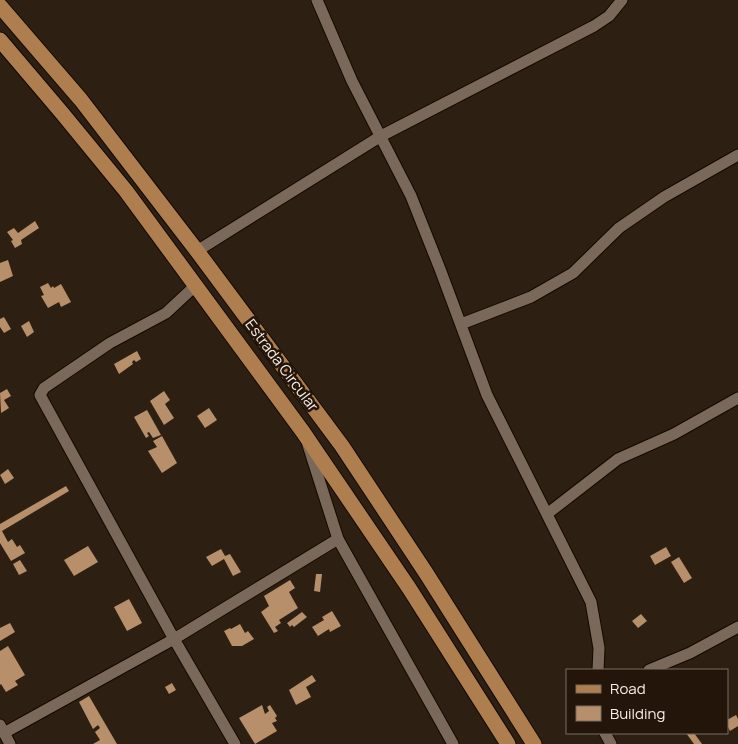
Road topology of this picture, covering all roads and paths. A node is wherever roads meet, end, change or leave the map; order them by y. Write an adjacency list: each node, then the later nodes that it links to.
1 (4, 0): 4 (street)
2 (317, 0): 7 (street)
3 (622, 0): 7 (street)
4 (0, 2)
5 (0, 6): 9 (main road, Estrada Circular)
6 (0, 40): 10 (main road, Estrada Circular)
7 (380, 136): 9 (street); 11 (street)
8 (738, 155): 11 (street)
9 (197, 251): 25 (main road, Estrada Circular)
10 (196, 285): 13 (main road, Estrada Circular); 17 (street)
11 (461, 324): 14 (street)
12 (738, 398): 14 (street)
13 (303, 432): 15 (street); 21 (main road, Estrada Circular)
14 (547, 514): 18 (street)
15 (338, 539): 17 (street); 24 (street)
16 (738, 627): 19 (street)
17 (174, 640): 20 (street); 23 (street)
18 (598, 669)
19 (651, 669)
20 (2, 729): 22 (street)
21 (505, 743)
22 (10, 744)
23 (235, 744)
24 (453, 744)
25 (534, 744)

